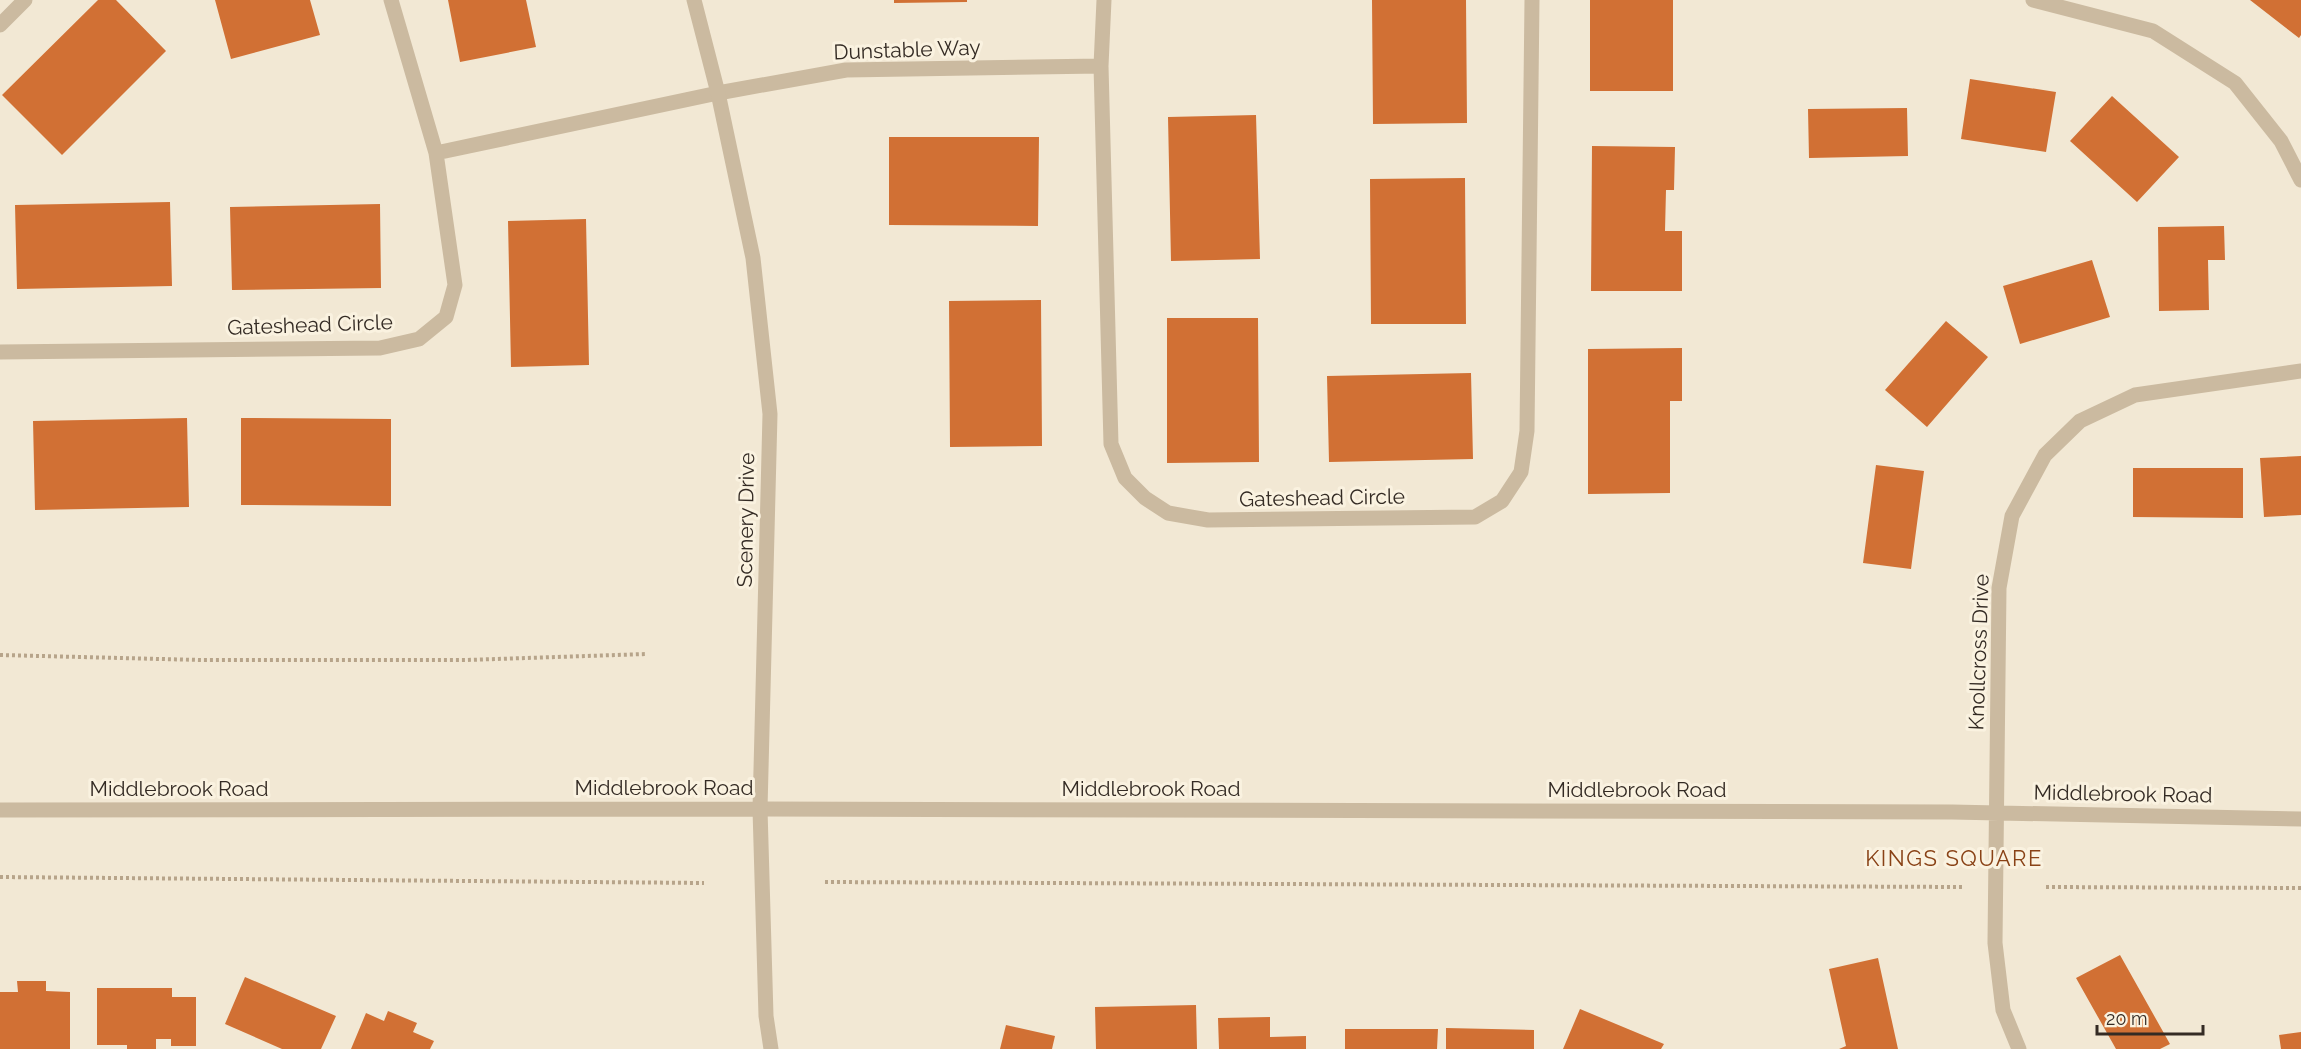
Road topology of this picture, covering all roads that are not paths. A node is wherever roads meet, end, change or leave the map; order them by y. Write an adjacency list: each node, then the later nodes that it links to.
1 (25, 0): 7 (street)
2 (391, 0): 10 (street, Gateshead Circle)
3 (694, 0): 9 (street, Scenery Drive)
4 (1104, 0): 8 (street, Gateshead Circle)
5 (1532, 0): 8 (street, Gateshead Circle)
6 (2033, 0): 11 (street)
7 (0, 26)
8 (1101, 66): 9 (street, Dunstable Way)
9 (718, 93): 10 (street); 14 (street, Scenery Drive)
10 (436, 153): 12 (street, Gateshead Circle)
11 (2301, 180)
12 (0, 352)
13 (2301, 371): 16 (street, Knollcross Drive)
14 (759, 809): 15 (street, Middlebrook Road); 16 (street, Middlebrook Road); 18 (street, Scenery Drive)
15 (0, 810)
16 (1997, 813): 17 (street, Middlebrook Road); 19 (street, Knollcross Drive)
17 (2301, 819)
18 (771, 1049)
19 (2019, 1049)

